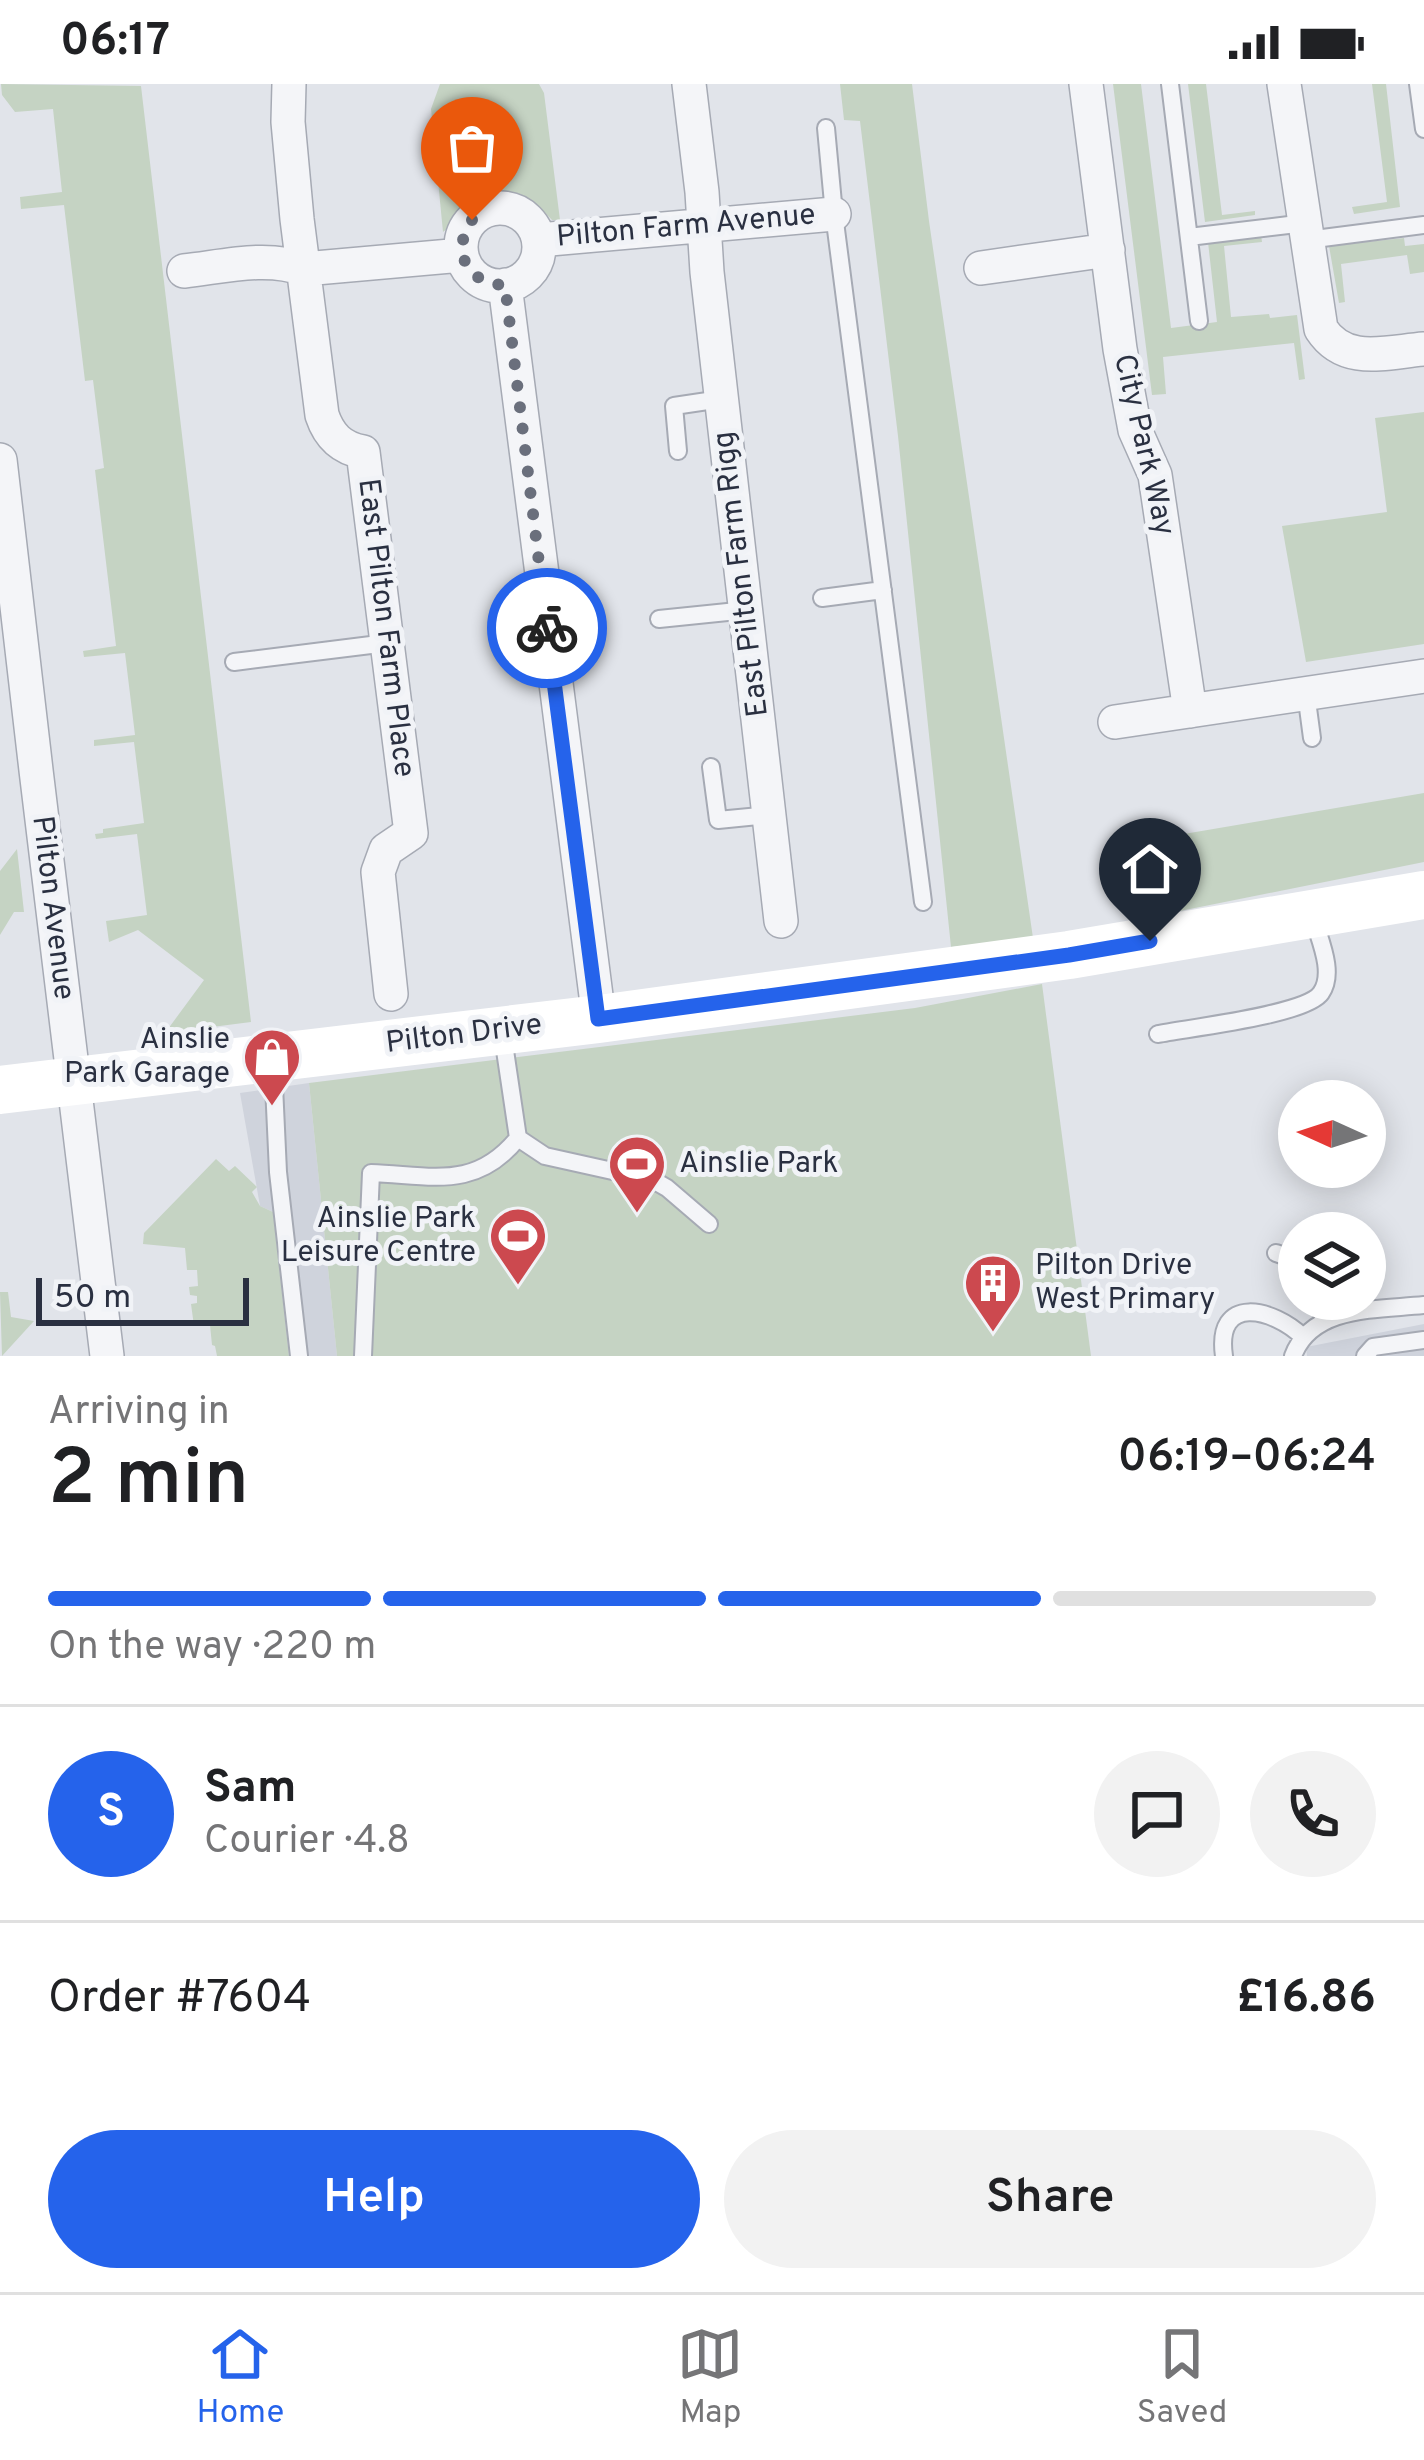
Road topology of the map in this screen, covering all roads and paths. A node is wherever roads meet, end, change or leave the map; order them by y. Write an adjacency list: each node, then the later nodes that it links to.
1 (289, 84): 18 (street)
2 (689, 84): 11 (street, East Pilton Farm Rigg)
3 (1086, 84): 15 (street, City Park Way)
4 (1170, 84): 13 (lane)
5 (1284, 84): 12 (street)
6 (1418, 84): 8 (lane)
7 (826, 128): 9 (lane)
8 (1424, 129)
9 (834, 214): 11 (street, Pilton Farm Avenue); 26 (lane)
10 (1424, 225): 12 (lane)
11 (704, 227): 14 (street, Pilton Farm Avenue); 23 (street, East Pilton Farm Rigg)
12 (1306, 231): 13 (lane); 22 (street)
13 (1189, 237): 21 (lane)
14 (538, 241): 16 (street, Pilton Farm Avenue); 20 (street, Pilton Farm Avenue)
15 (1108, 250): 17 (street); 34 (street, City Park Way)
16 (462, 255): 18 (street); 20 (street)
17 (981, 268)
18 (304, 269): 19 (street); 30 (street, East Pilton Farm Place)
19 (184, 272)
20 (505, 285): 45 (street)
21 (1198, 321)
22 (1424, 349)
23 (722, 399): 24 (lane); 28 (street, East Pilton Farm Rigg)
24 (678, 451)
25 (0, 460): 37 (street, Pilton Avenue)
26 (883, 590): 27 (lane); 41 (lane)
27 (822, 598)
28 (746, 610): 29 (lane); 39 (street, East Pilton Farm Rigg)
29 (659, 619)
30 (387, 643): 31 (lane); 44 (street, East Pilton Farm Place)
31 (234, 662)
32 (1424, 676): 33 (street)
33 (1306, 693): 34 (street); 36 (lane)
34 (1190, 711): 35 (street)
35 (1115, 722)
36 (1312, 738)
37 (16, 758): 49 (street, Pilton Avenue)
38 (711, 767): 39 (lane)
39 (769, 815): 43 (street, East Pilton Farm Rigg)
40 (1424, 895): 42 (street, Pilton Drive)
41 (923, 902)
42 (1312, 914): 45 (street, Pilton Drive); 47 (lane)
43 (781, 921)
44 (391, 994)
45 (598, 1019): 46 (street, Pilton Drive)
46 (502, 1030): 48 (street, Pilton Drive); 51 (lane)
47 (1158, 1034)
48 (272, 1058): 49 (street, Pilton Drive); 59 (lane)
49 (75, 1082): 50 (street, Pilton Drive); 58 (street, Pilton Avenue)
50 (0, 1090)
51 (518, 1138): 52 (lane); 60 (lane)
52 (709, 1225)
53 (1424, 1304): 54 (lane)
54 (1386, 1309)
55 (1324, 1320): 56 (lane)
56 (1303, 1337): 61 (lane); 62 (lane)
57 (1424, 1340): 63 (lane)
58 (107, 1356)
59 (299, 1356)
60 (363, 1356)
61 (1224, 1356)
62 (1294, 1356)
63 (1365, 1356)

